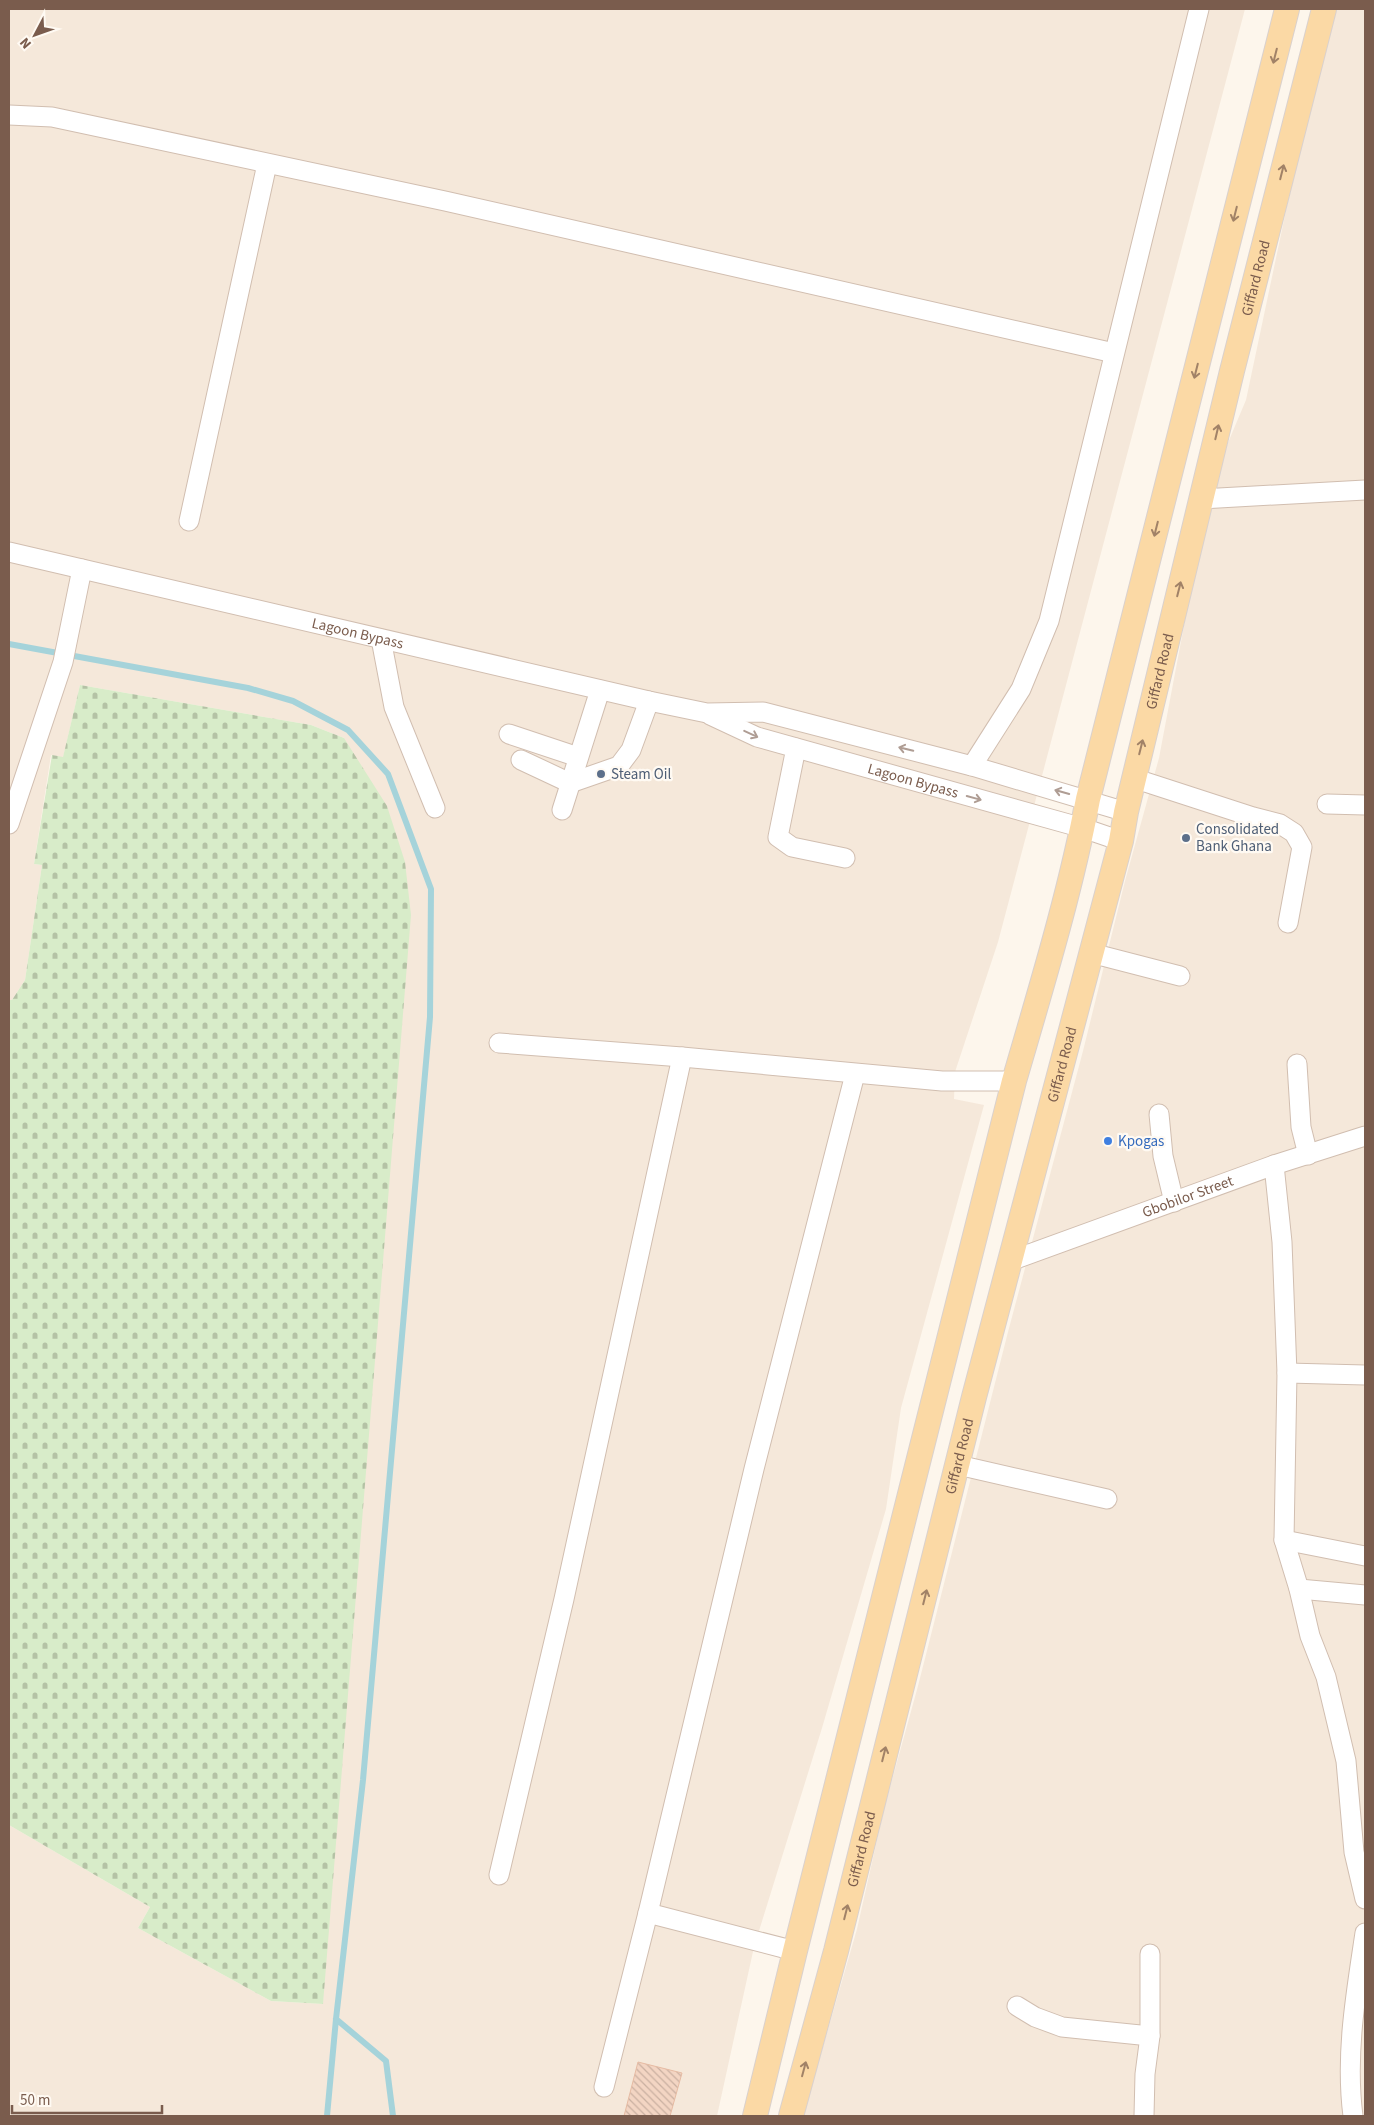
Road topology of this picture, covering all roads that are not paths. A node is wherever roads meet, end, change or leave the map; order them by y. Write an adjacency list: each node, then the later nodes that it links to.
1 (1198, 9): 6 (street)
2 (1287, 9): 23 (main road, one-way to 23)
3 (1324, 9): 8 (main road, Giffard Road, one-way to 3)
4 (9, 115): 5 (street)
5 (267, 164): 6 (street); 9 (street)
6 (1114, 353): 20 (street)
7 (1365, 490): 8 (street)
8 (1201, 499): 21 (main road, Giffard Road, one-way to 8)
9 (189, 520)
10 (9, 552): 11 (street, Lagoon Bypass)
11 (82, 569): 12 (street, Lagoon Bypass); 29 (street)
12 (382, 639): 13 (street, Lagoon Bypass); 26 (street)
13 (600, 690): 14 (street, Lagoon Bypass); 18 (street)
14 (649, 702): 15 (street, Lagoon Bypass); 22 (street)
15 (706, 713): 17 (street, Lagoon Bypass, one-way to 17); 20 (street, Lagoon Bypass, one-way to 15)
16 (509, 734): 18 (street)
17 (796, 748): 30 (street, Lagoon Bypass, one-way to 30); 32 (street)
18 (578, 757): 22 (street)
19 (521, 760): 22 (street)
20 (972, 766): 23 (street, Lagoon Bypass, one-way to 20)
21 (1134, 778): 28 (main road, Giffard Road); 33 (street)
22 (570, 783): 27 (street)
23 (1088, 799): 28 (street, Lagoon Bypass); 30 (main road)
24 (1327, 804): 25 (street)
25 (1365, 806)
26 (435, 808)
27 (562, 810)
28 (1126, 812): 31 (main road, Giffard Road)
29 (9, 824)
30 (1082, 828): 31 (street, Lagoon Bypass); 40 (main road)
31 (1122, 840): 34 (main road, Giffard Road)
32 (845, 858)
33 (1288, 923)
34 (1091, 953): 35 (street); 46 (main road, Giffard Road)
35 (1180, 976)
36 (499, 1044): 37 (street)
37 (682, 1057): 39 (street); 55 (street)
38 (1297, 1064): 43 (street)
39 (855, 1074): 40 (street); 57 (street)
40 (1014, 1081): 59 (main road)
41 (1159, 1114): 45 (street)
42 (1365, 1136): 43 (street, Gbobilor Street)
43 (1308, 1154): 44 (street, Gbobilor Street)
44 (1274, 1165): 45 (street, Gbobilor Street); 47 (street)
45 (1174, 1202): 46 (street, Gbobilor Street)
46 (1010, 1261): 49 (main road, Giffard Road)
47 (1287, 1373): 48 (street); 51 (street)
48 (1365, 1375)
49 (958, 1465): 50 (street); 65 (main road, Giffard Road, one-way to 49)
50 (1107, 1499)
51 (1284, 1540): 52 (street); 53 (street)
52 (1365, 1556)
53 (1300, 1589): 54 (street); 56 (street)
54 (1365, 1595)
55 (498, 1875)
56 (1365, 1899)
57 (648, 1913): 59 (street); 63 (street)
58 (1365, 1933): 67 (street)
59 (794, 1950): 64 (main road)
60 (1150, 1954): 62 (street)
61 (1017, 2006): 62 (street)
62 (1150, 2036): 66 (street)
63 (604, 2087)
64 (755, 2116)
65 (791, 2116)
66 (1144, 2116)
67 (1353, 2116)

